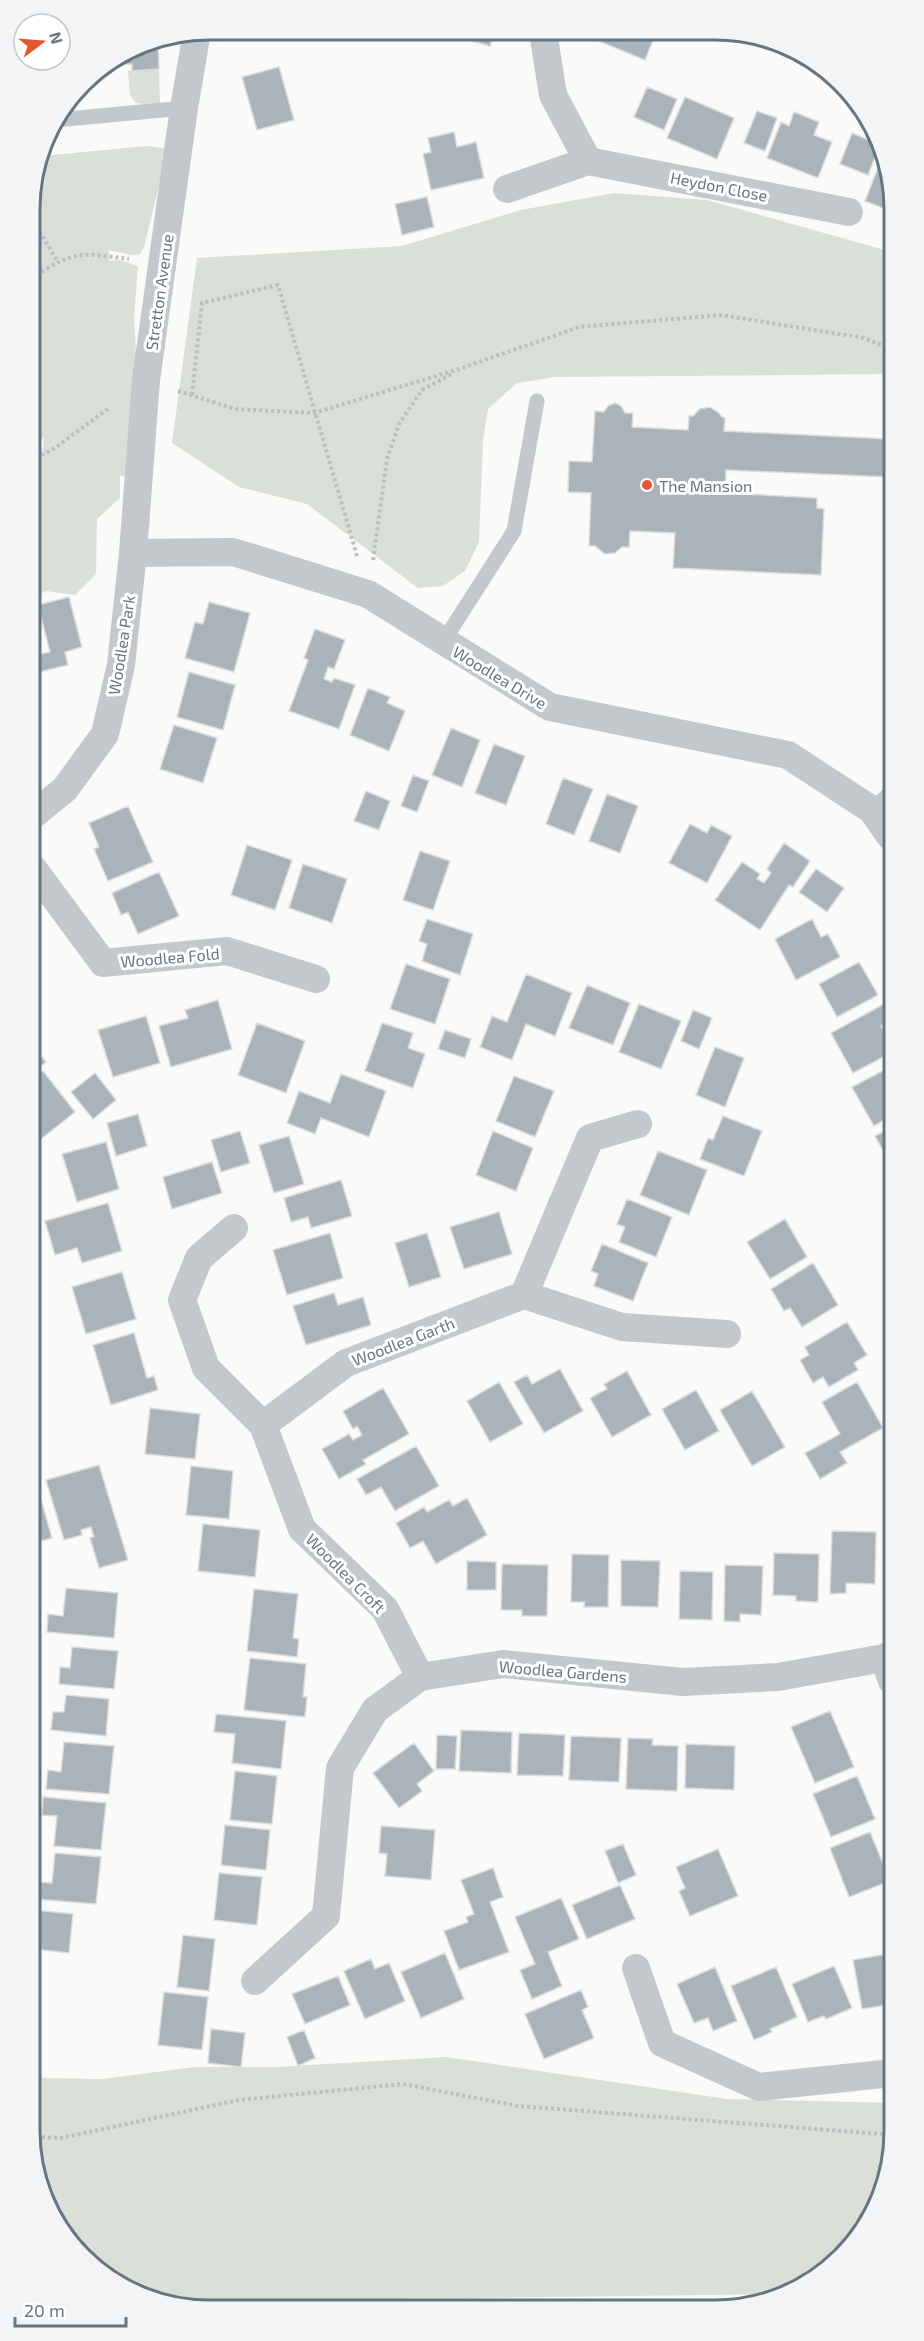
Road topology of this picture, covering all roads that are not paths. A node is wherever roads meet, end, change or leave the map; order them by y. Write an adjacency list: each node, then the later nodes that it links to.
1 (544, 40): 5 (street)
2 (195, 41): 3 (street, Stretton Avenue)
3 (184, 108): 4 (lane); 9 (street, Stretton Avenue)
4 (67, 119)
5 (588, 161): 6 (street); 7 (street, Heydon Close)
6 (507, 189)
7 (849, 212)
8 (537, 401): 10 (lane)
9 (133, 553): 10 (street, Woodlea Drive); 12 (street, Woodlea Park)
10 (443, 642): 11 (street, Woodlea Drive)
11 (881, 802)
12 (41, 809)
13 (41, 879): 14 (street, Woodlea Fold)
14 (316, 979)
15 (638, 1124): 17 (street)
16 (234, 1228): 19 (street, Woodlea Croft)
17 (524, 1295): 18 (street); 19 (street, Woodlea Garth)
18 (727, 1334)
19 (263, 1425): 21 (street, Woodlea Croft)
20 (883, 1665): 21 (street, Woodlea Gardens)
21 (420, 1677): 23 (street, Woodlea Gardens)
22 (636, 1968): 24 (street)
23 (255, 1981)
24 (883, 2074)

